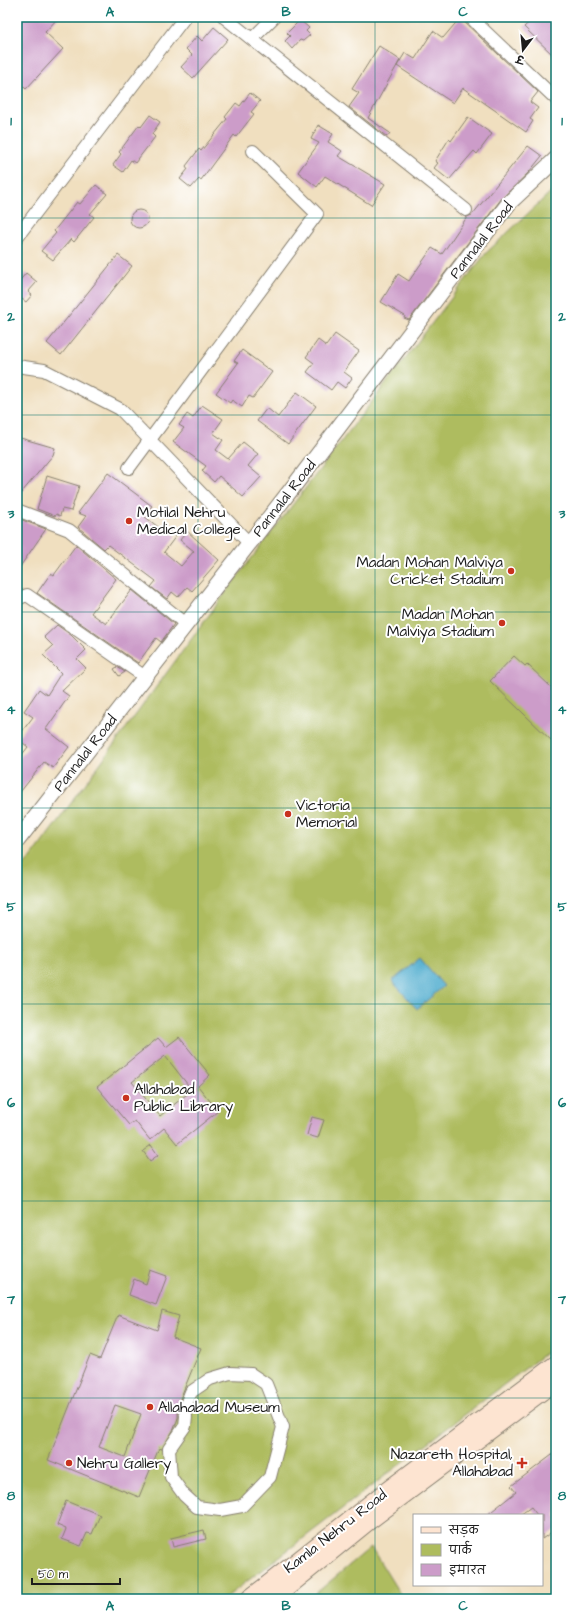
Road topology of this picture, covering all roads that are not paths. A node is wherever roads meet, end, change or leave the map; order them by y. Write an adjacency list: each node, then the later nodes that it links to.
1 (185, 17): 10 (street)
2 (224, 17): 5 (street)
3 (274, 17): 5 (street)
4 (470, 17): 6 (street)
5 (252, 39): 9 (street)
6 (556, 99)
7 (252, 151): 12 (street)
8 (556, 159): 15 (street, Pannalal Road)
9 (466, 210)
10 (17, 237)
11 (17, 366): 12 (street)
12 (150, 439): 13 (street); 15 (street)
13 (129, 468)
14 (17, 510): 17 (street)
15 (249, 543): 17 (street, Pannalal Road)
16 (17, 599): 18 (street)
17 (186, 624): 18 (street, Pannalal Road)
18 (145, 677): 19 (street, Pannalal Road)
19 (17, 841)
20 (556, 1364): 23 (main road, Kamla Nehru Road)
21 (556, 1381): 24 (main road, Kamla Nehru Road)
22 (184, 1495): 22 (street)
23 (249, 1599)
24 (273, 1599)

